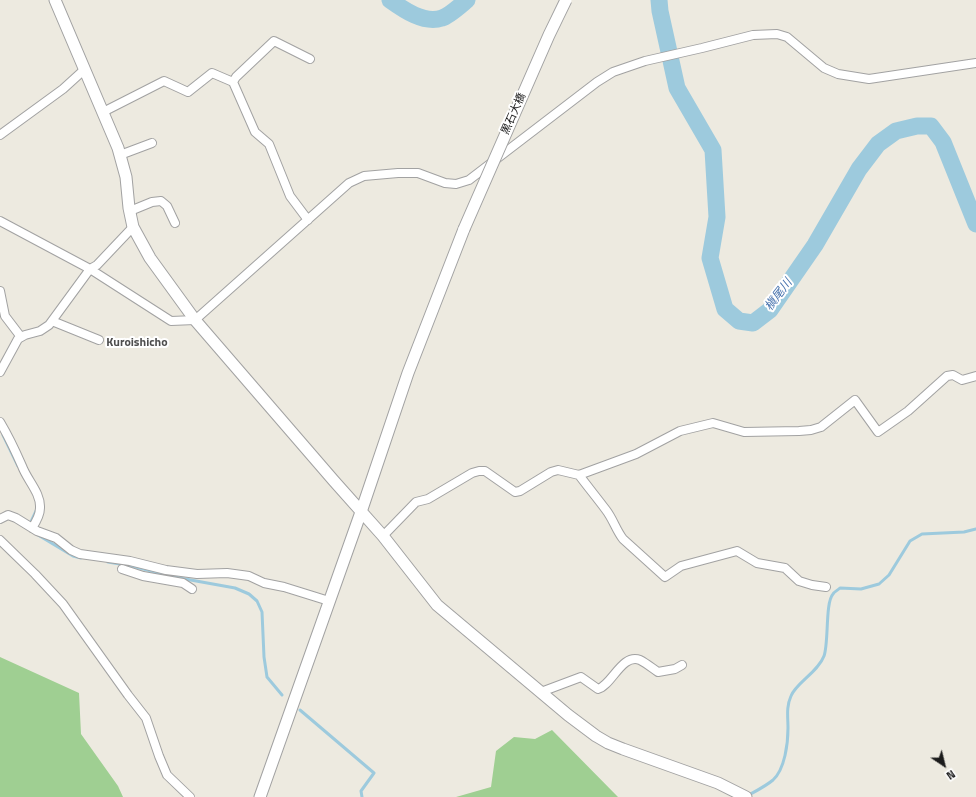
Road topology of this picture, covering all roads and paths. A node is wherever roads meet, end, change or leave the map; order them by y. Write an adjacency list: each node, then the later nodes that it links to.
1 (55, 0): 5 (street)
2 (566, 0): 26 (street, 黒石大橋, bridge)
3 (310, 59): 6 (street)
4 (976, 63): 12 (street)
5 (85, 69): 7 (street); 8 (street)
6 (233, 82): 7 (street); 12 (street)
7 (103, 112): 10 (street)
8 (0, 135)
9 (152, 143): 10 (street)
10 (120, 155): 11 (street)
11 (130, 211): 14 (street); 15 (street)
12 (308, 220): 18 (street)
13 (0, 221): 16 (street)
14 (175, 223)
15 (133, 227): 16 (street); 18 (street)
16 (90, 269): 18 (street); 19 (street)
17 (0, 291): 20 (street)
18 (195, 320): 26 (street)
19 (52, 321): 20 (street); 21 (street)
20 (21, 337): 22 (street)
21 (99, 340)
22 (0, 372)
23 (976, 376): 25 (street)
24 (0, 422): 28 (street)
25 (579, 475): 29 (street); 34 (street)
26 (361, 512): 29 (street); 36 (street, 黒石大橋)
27 (0, 518): 28 (street)
28 (32, 528): 31 (street)
29 (383, 536): 38 (street)
30 (0, 540): 39 (street)
31 (139, 563): 33 (street); 36 (street)
32 (122, 569): 33 (street)
33 (137, 573): 35 (street)
34 (826, 587)
35 (192, 589)
36 (329, 601): 40 (street, 黒石大橋)
37 (682, 665): 38 (street)
38 (541, 692): 41 (street)
39 (190, 797)
40 (260, 797)
41 (746, 797)

